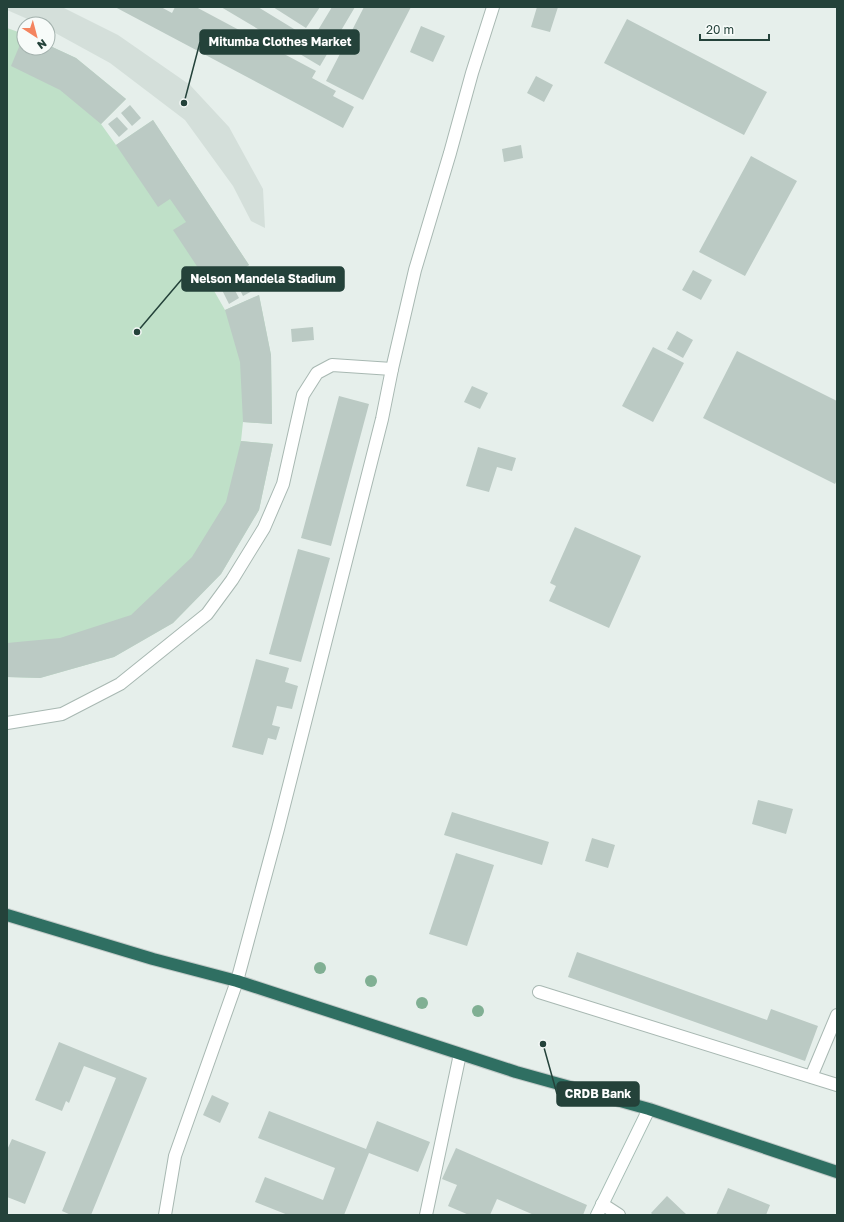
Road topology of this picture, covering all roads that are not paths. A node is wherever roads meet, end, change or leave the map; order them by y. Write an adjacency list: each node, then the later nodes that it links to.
1 (493, 7): 2 (street)
2 (392, 368): 3 (street); 5 (street)
3 (7, 723)
4 (7, 915): 5 (highway)
5 (237, 981): 8 (highway); 14 (street)
6 (539, 992): 9 (street)
7 (837, 1015): 9 (street)
8 (460, 1054): 11 (highway); 15 (street)
9 (811, 1077): 10 (street)
10 (837, 1085)
11 (649, 1109): 12 (highway); 13 (street)
12 (837, 1172)
13 (599, 1210): 16 (street)
14 (165, 1215)
15 (426, 1215)
16 (619, 1215)

